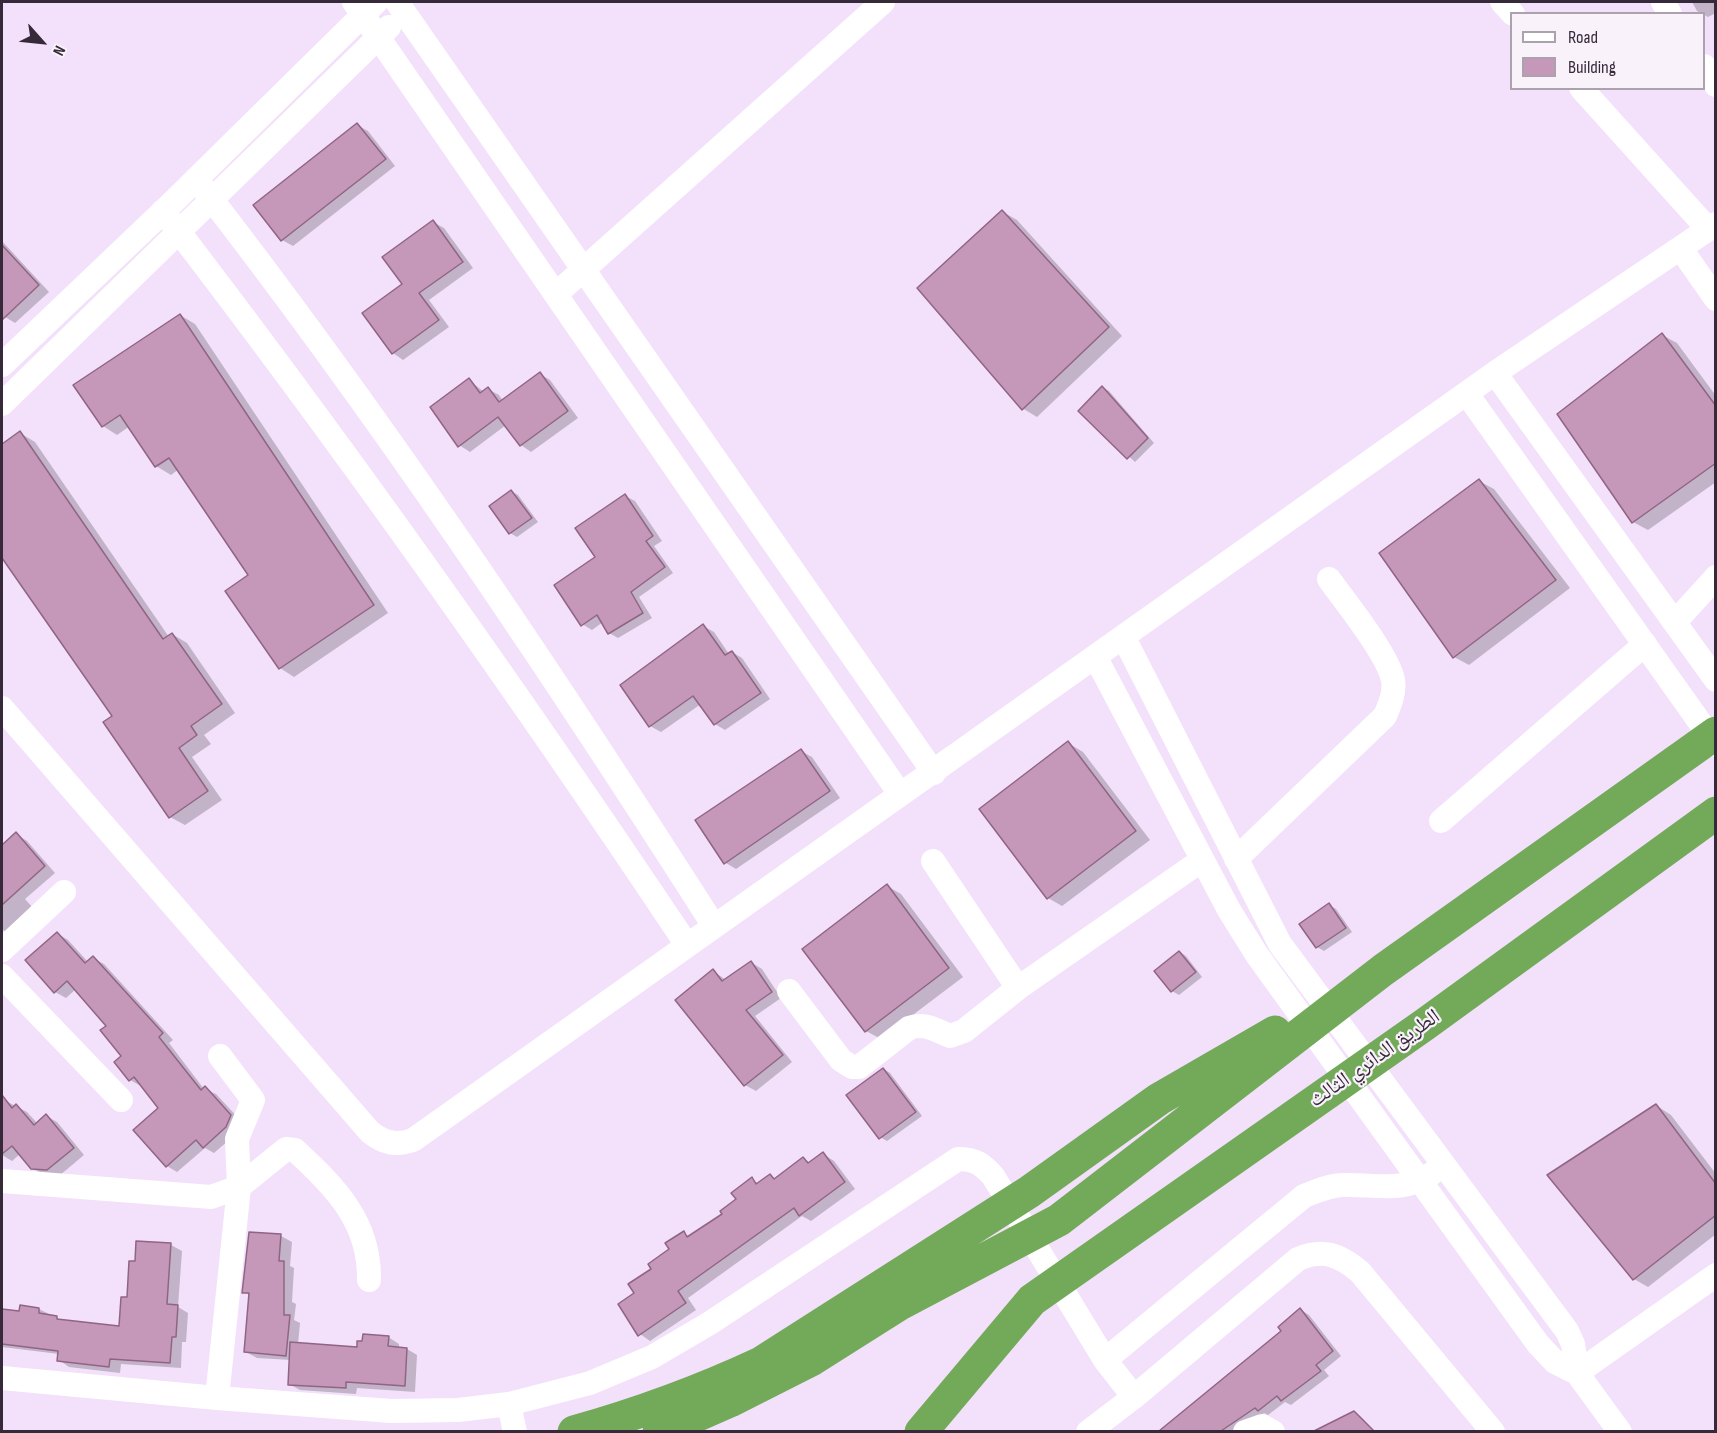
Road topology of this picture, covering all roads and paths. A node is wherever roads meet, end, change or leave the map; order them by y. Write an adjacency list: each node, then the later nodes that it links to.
1 (883, 2): 14 (street)
2 (405, 5): 4 (street); 14 (street)
3 (364, 6): 4 (street); 8 (street)
4 (379, 36): 9 (street); 15 (street)
5 (1705, 68): 6 (street)
6 (1716, 84)
7 (1583, 90): 11 (street)
8 (196, 179): 9 (street); 10 (street)
9 (211, 198): 12 (street); 39 (street)
10 (163, 211): 12 (street); 17 (street)
11 (1712, 227): 13 (street)
12 (177, 230): 20 (street); 40 (street)
13 (1681, 249): 16 (street); 18 (street)
14 (584, 270): 15 (street); 31 (street)
15 (556, 294): 32 (street)
16 (1716, 299)
17 (2, 365)
18 (1495, 373): 19 (street); 23 (street)
19 (1467, 394): 24 (street); 25 (street)
20 (2, 404)
21 (1716, 577): 23 (street)
22 (1329, 579): 35 (street)
23 (1674, 622): 27 (street)
24 (1124, 638): 26 (street); 35 (street)
25 (1645, 644): 30 (street); 34 (street)
26 (1096, 658): 31 (street); 36 (street)
27 (1716, 680)
28 (2, 708): 40 (street)
29 (1716, 732): 42 (highway)
30 (1716, 745)
31 (934, 773): 32 (street)
32 (900, 794): 39 (street)
33 (1716, 813): 63 (highway, الطريق الدائري الثالث)
34 (1441, 821)
35 (1236, 859): 48 (street)
36 (1202, 860): 44 (street); 50 (street)
37 (933, 861): 44 (street)
38 (64, 892): 41 (street)
39 (714, 926): 40 (street)
40 (687, 945)
41 (2, 950)
42 (1383, 970): 61 (highway); 62 (highway)
43 (2, 976): 47 (street)
44 (1018, 988): 45 (street)
45 (789, 991)
46 (220, 1056): 51 (street)
47 (121, 1100)
48 (1444, 1165): 50 (street); 55 (street)
49 (2, 1181): 51 (street)
50 (1420, 1182): 54 (street); 55 (street)
51 (239, 1187): 53 (street); 58 (street)
52 (1716, 1275): 55 (street)
53 (369, 1280)
54 (1105, 1360): 57 (street); 59 (street)
55 (1577, 1373): 68 (street)
56 (2, 1378): 58 (street)
57 (1134, 1397): 64 (street); 67 (street)
58 (216, 1398): 59 (street)
59 (508, 1404): 60 (street)
60 (515, 1431)
61 (574, 1431)
62 (659, 1431)
63 (921, 1431)
64 (1088, 1431)
65 (1245, 1431): 66 (street)
66 (1273, 1431)
67 (1493, 1431)
68 (1620, 1431)

